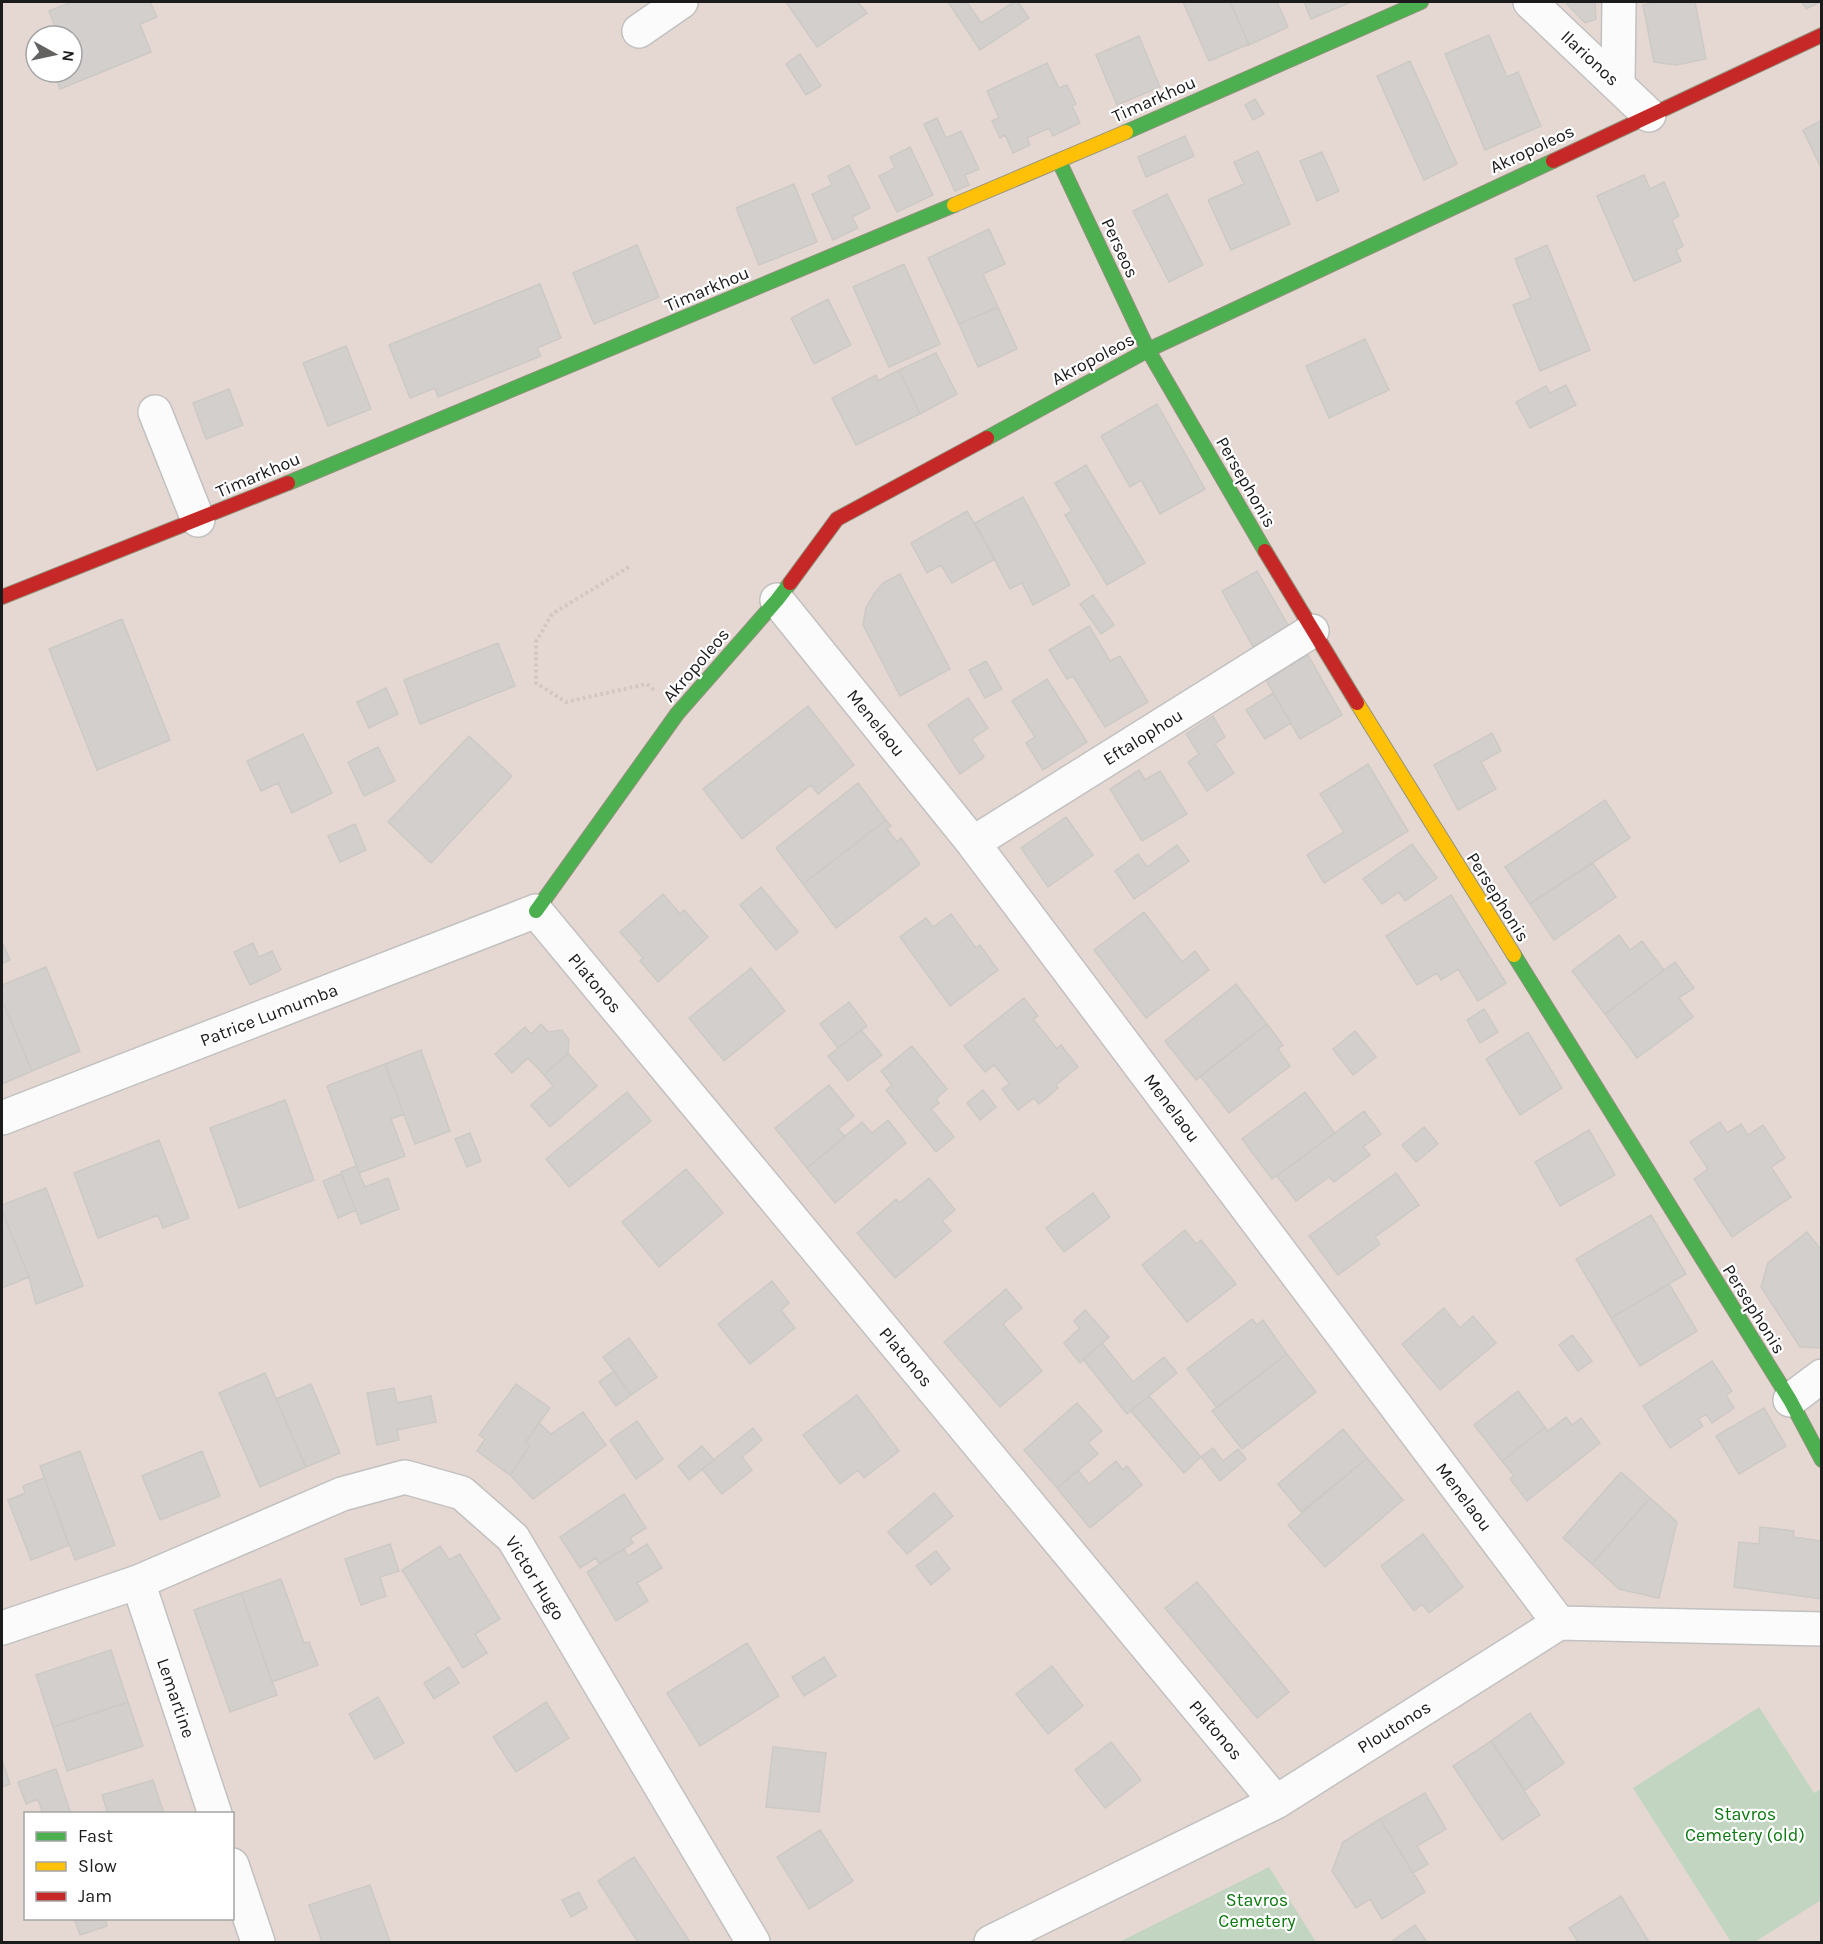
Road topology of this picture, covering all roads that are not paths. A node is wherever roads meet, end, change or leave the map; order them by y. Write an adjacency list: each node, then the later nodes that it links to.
1 (681, 2): 5 (street)
2 (1421, 2): 9 (street, Timarkhou)
3 (1530, 2): 7 (street, Ilarionos)
4 (1619, 2): 7 (street)
5 (639, 31)
6 (1821, 35): 8 (street, Akropoleos)
7 (1618, 84): 8 (street, Ilarionos)
8 (1649, 115): 10 (street, Akropoleos)
9 (1059, 160): 10 (street, Perseos); 12 (street, Timarkhou)
10 (1148, 350): 14 (street, Akropoleos); 15 (street, Persephonis)
11 (155, 412): 12 (street)
12 (198, 520): 13 (street, Timarkhou)
13 (2, 597)
14 (777, 600): 16 (street, Menelaou); 17 (street, Akropoleos)
15 (1312, 631): 16 (street, Eftalophou); 20 (street, Persephonis)
16 (973, 843): 23 (street, Menelaou)
17 (536, 911): 18 (street, Patrice Lumumba); 26 (street, Platonos)
18 (2, 1118)
19 (1821, 1376): 20 (street)
20 (1790, 1400): 21 (street, Persephonis)
21 (1821, 1460)
22 (138, 1582): 24 (street, Victor Hugo); 27 (street, Lemartine); 30 (street, Victor Hugo)
23 (1558, 1623): 25 (street); 26 (street, Ploutonos)
24 (2, 1628)
25 (1821, 1629)
26 (1276, 1802): 31 (street, Ploutonos)
27 (214, 1812)
28 (234, 1871): 29 (street)
29 (258, 1942)
30 (753, 1942)
31 (991, 1942)

